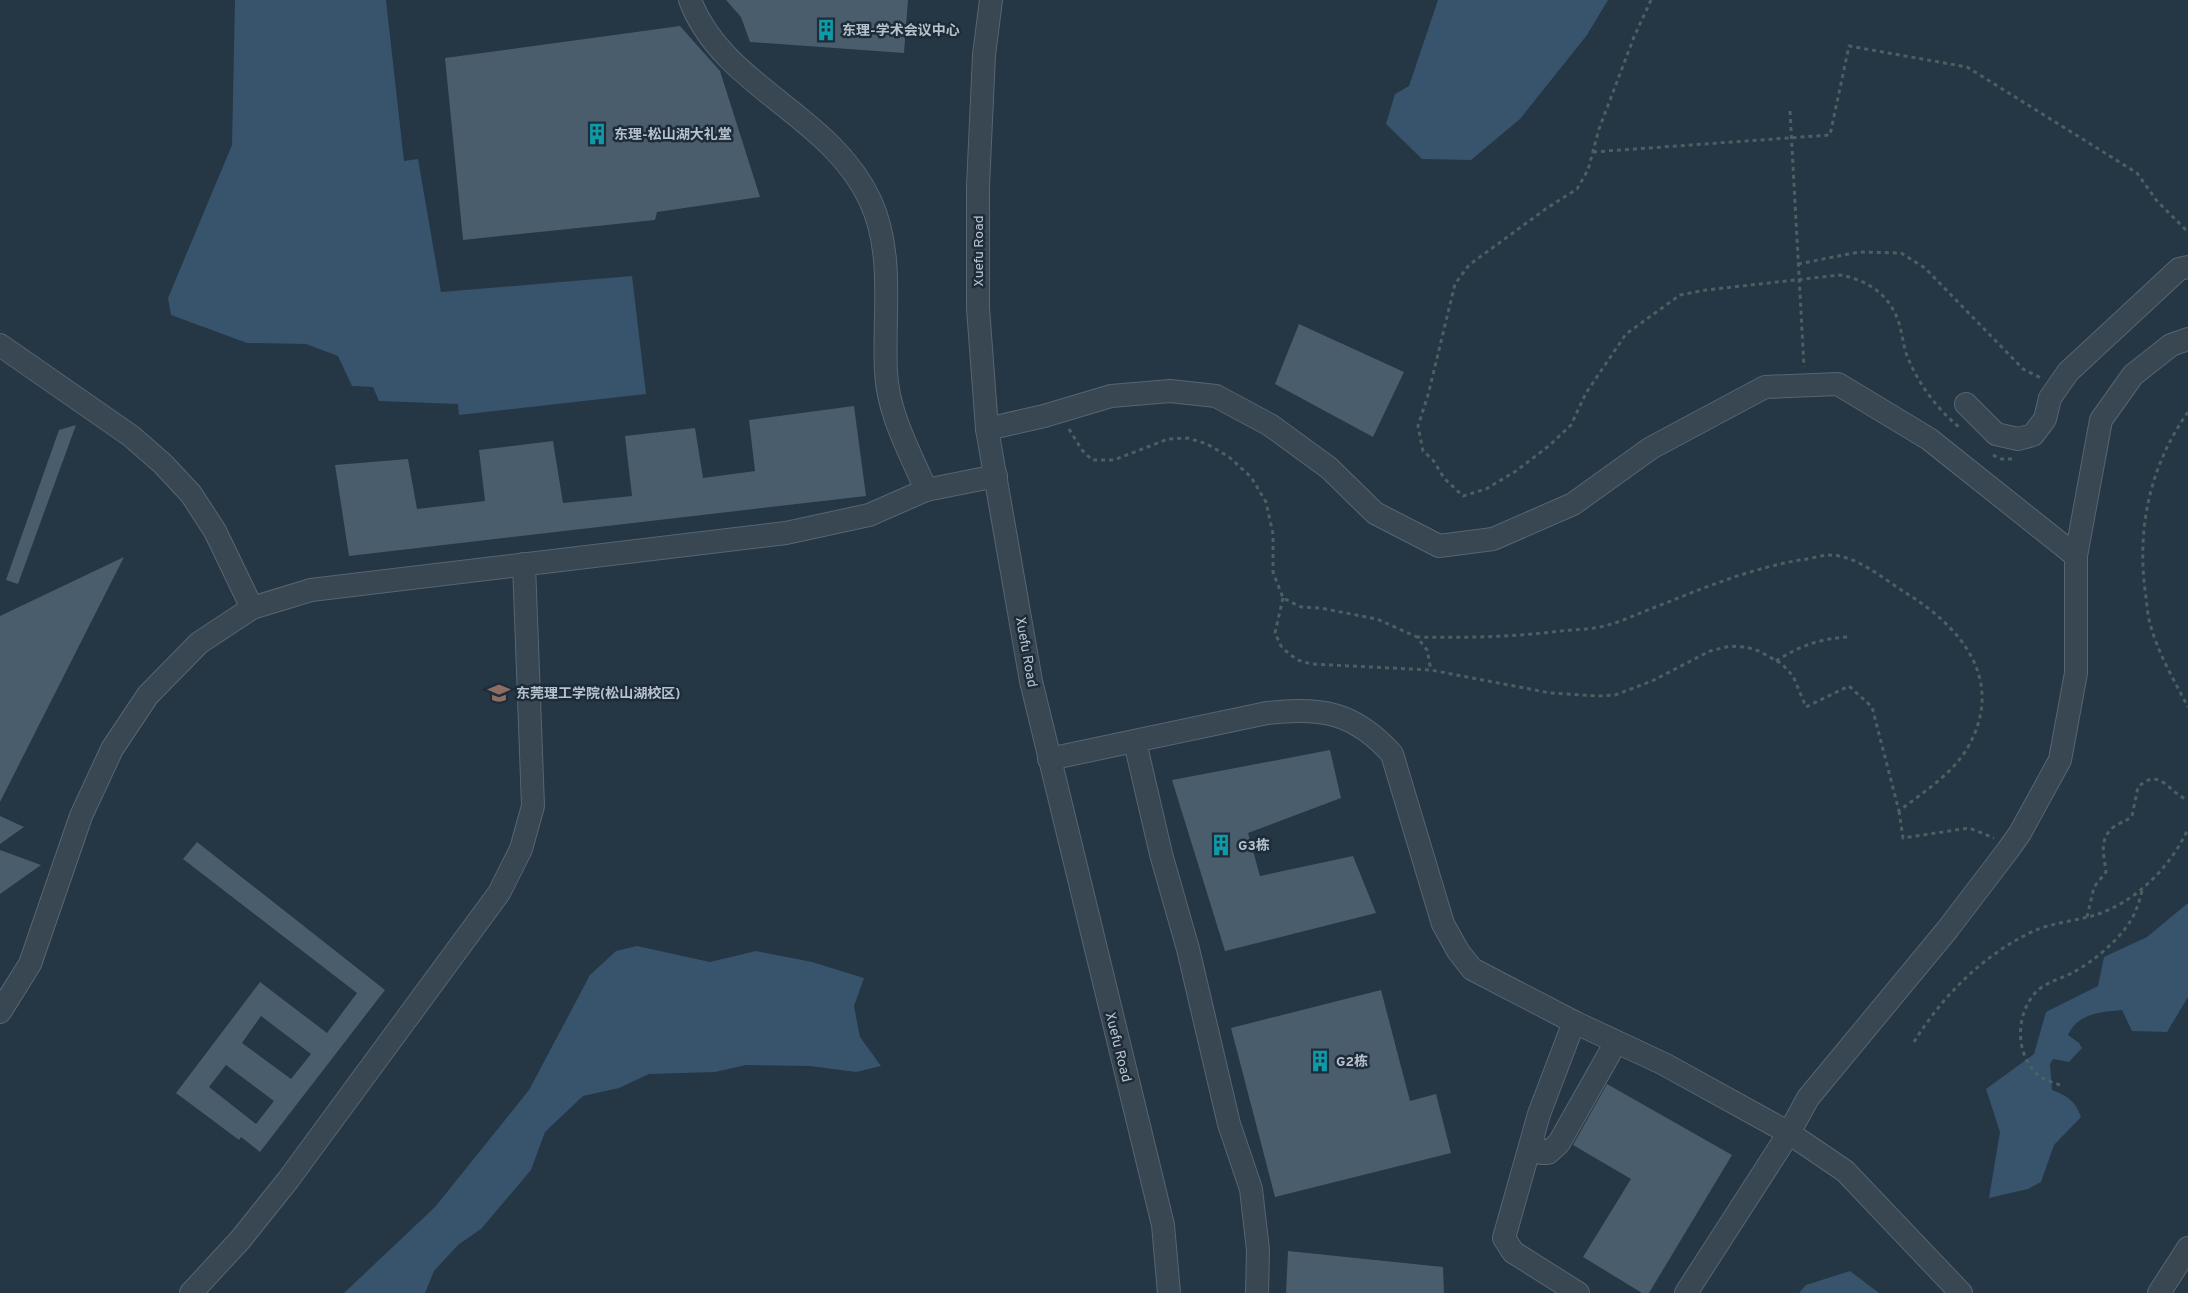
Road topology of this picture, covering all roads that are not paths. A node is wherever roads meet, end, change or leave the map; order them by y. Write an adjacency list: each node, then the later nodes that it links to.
1 (690, 0): 9 (street)
2 (992, 0): 7 (street, Xuefu Road)
3 (2188, 267): 6 (street)
4 (2188, 339): 10 (street)
5 (0, 345): 12 (street)
6 (1966, 404)
7 (987, 429): 8 (street, Xuefu Road); 10 (street)
8 (996, 476): 9 (street); 14 (street, Xuefu Road)
9 (926, 490): 11 (street)
10 (2076, 556): 18 (street)
11 (524, 564): 12 (street); 21 (street)
12 (252, 608): 15 (street)
13 (1136, 742): 14 (street); 16 (street); 23 (street)
14 (1049, 759): 22 (street, Xuefu Road)
15 (0, 1012)
16 (1574, 1022): 17 (street); 19 (street)
17 (1616, 1042): 18 (street); 19 (street)
18 (1789, 1133): 25 (street); 26 (street)
19 (1541, 1148): 24 (street)
20 (2188, 1248): 27 (street)
21 (191, 1293)
22 (1169, 1293)
23 (1257, 1293)
24 (1578, 1293)
25 (1686, 1293)
26 (1961, 1293)
27 (2159, 1293)

